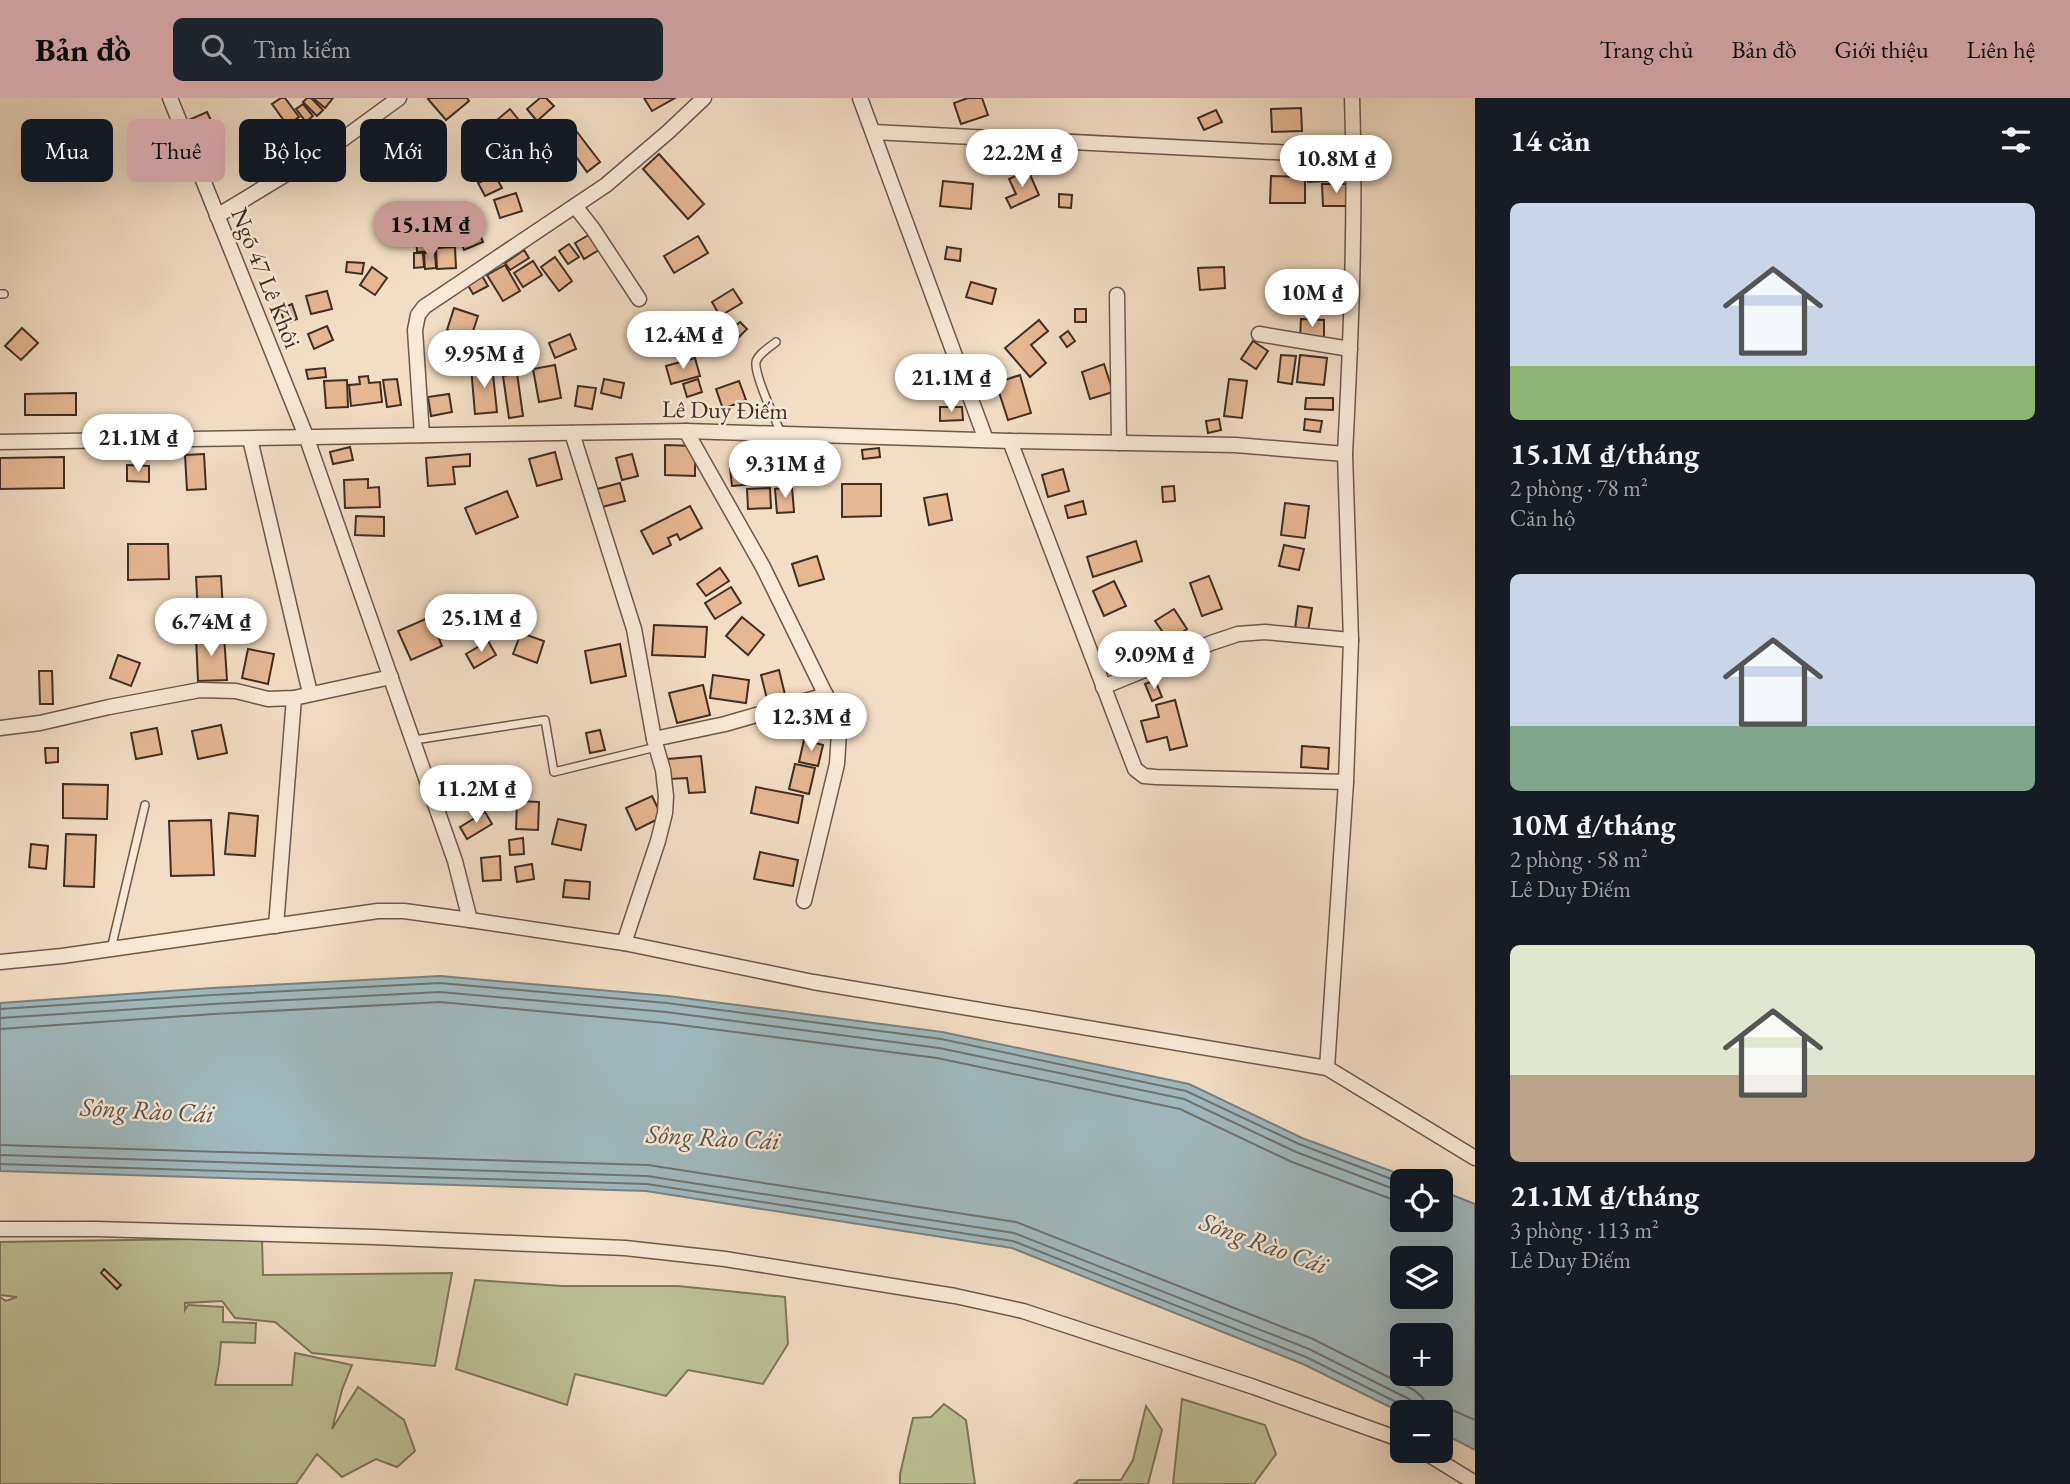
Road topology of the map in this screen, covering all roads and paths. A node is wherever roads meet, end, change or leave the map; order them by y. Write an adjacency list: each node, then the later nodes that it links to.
1 (170, 98): 9 (street, Ngõ 47 Lê Khôi)
2 (399, 98): 9 (street)
3 (704, 98): 8 (street)
4 (860, 98): 6 (street)
5 (1352, 98): 7 (street)
6 (873, 132): 7 (street); 21 (street)
7 (1354, 156): 14 (street)
8 (575, 206): 11 (street); 18 (street)
9 (217, 216): 19 (street, Ngõ 47 Lê Khôi)
10 (1117, 295): 24 (street)
11 (639, 299)
12 (1259, 334): 14 (street)
13 (776, 342): 17 (lane)
14 (1350, 349): 25 (street)
15 (686, 431): 16 (street, Lê Duy Điếm); 17 (street, Lê Duy Điếm); 30 (street)
16 (572, 433): 18 (street, Lê Duy Điếm); 34 (street)
17 (781, 433): 21 (street, Lê Duy Điếm)
18 (422, 435): 19 (street, Lê Duy Điếm)
19 (306, 436): 20 (street, Lê Duy Điếm); 27 (street, Ngõ 47 Lê Khôi)
20 (250, 439): 23 (street, Lê Duy Điếm); 29 (street)
21 (986, 440): 22 (street, Lê Duy Điếm)
22 (1010, 441): 24 (street, Lê Duy Điếm); 28 (street)
23 (0, 442)
24 (1119, 443): 25 (street, Lê Duy Điếm)
25 (1345, 454): 26 (street)
26 (1351, 640): 28 (street); 35 (street)
27 (391, 677): 29 (street); 33 (street, Ngõ 47 Lê Khôi)
28 (1103, 687): 35 (street)
29 (310, 693): 31 (street)
30 (826, 695): 34 (street); 37 (street)
31 (294, 698): 32 (street); 39 (street)
32 (0, 728)
33 (414, 740): 34 (lane); 38 (street, Ngõ 47 Lê Khôi)
34 (655, 743): 40 (street)
35 (1346, 782): 43 (street)
36 (145, 805): 41 (lane)
37 (804, 901)
38 (470, 920): 39 (street); 40 (street)
39 (276, 926): 41 (street)
40 (624, 943): 43 (street)
41 (110, 950): 42 (street)
42 (0, 961)
43 (1327, 1068): 44 (street)
44 (1475, 1158)
45 (0, 1229): 46 (street)
46 (1390, 1436)
47 (1442, 1463): 48 (street)
48 (1475, 1483)

